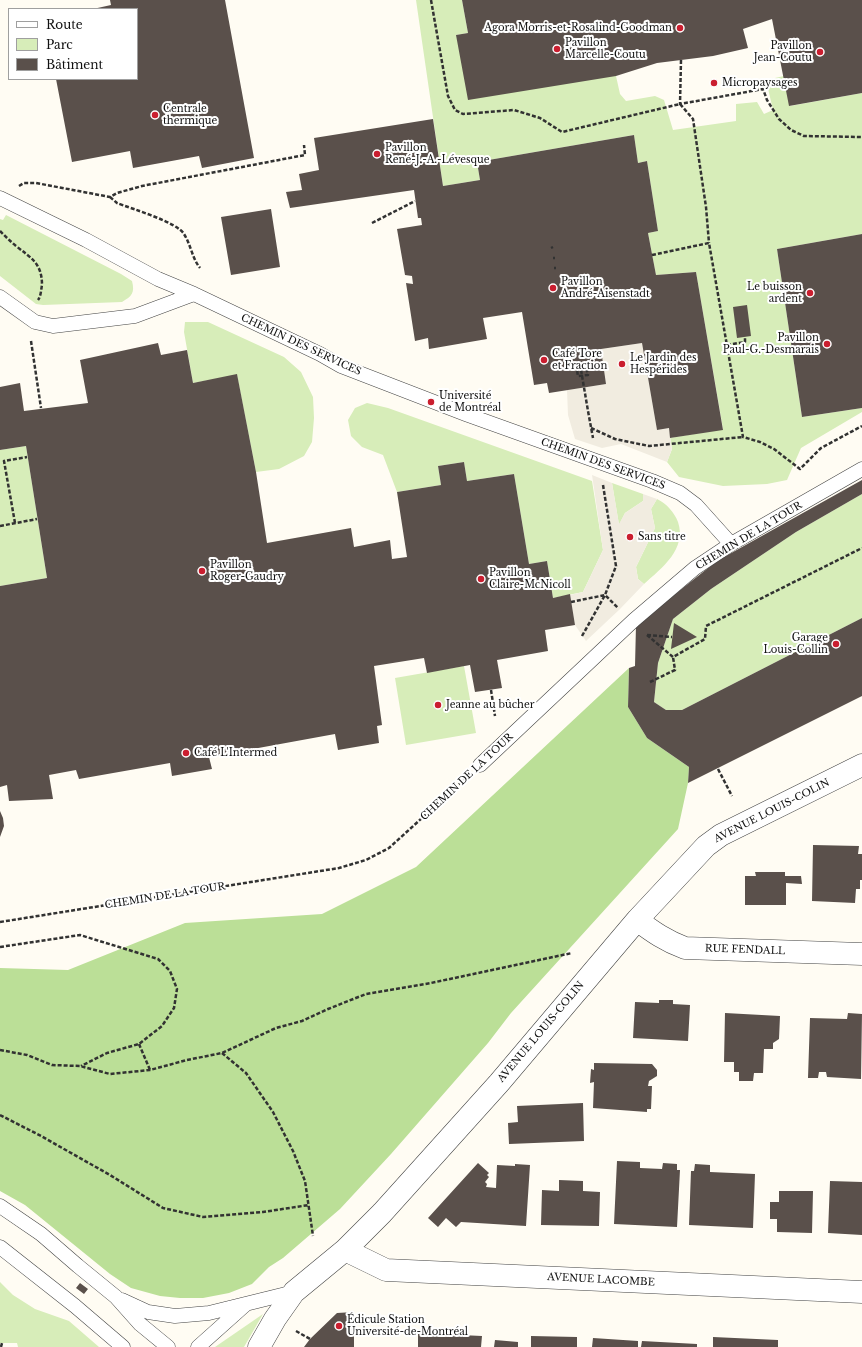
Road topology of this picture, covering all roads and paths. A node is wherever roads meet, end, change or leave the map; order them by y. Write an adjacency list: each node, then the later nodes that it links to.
1 (431, 0): 3 (path)
2 (681, 60): 3 (path)
3 (680, 104): 4 (path); 12 (path)
4 (862, 137)
5 (304, 145): 8 (path)
6 (16, 188): 8 (path)
7 (0, 198): 15 (lane, CHEMIN DES SERVICES)
8 (110, 198): 14 (path)
9 (415, 202): 10 (path)
10 (372, 223)
11 (0, 231): 17 (path)
12 (709, 243): 13 (path); 20 (path)
13 (652, 255)
14 (200, 268)
15 (194, 294): 16 (lane); 42 (lane, CHEMIN DES SERVICES)
16 (0, 297)
17 (36, 304)
18 (745, 337): 20 (path)
19 (31, 338): 30 (path)
20 (728, 345): 33 (path)
21 (566, 357): 25 (path)
22 (586, 363): 27 (path)
23 (580, 364): 26 (path)
24 (576, 365): 28 (path)
25 (568, 366)
26 (581, 368): 27 (path); 28 (path); 29 (path)
27 (586, 368): 29 (path)
28 (577, 369): 29 (path)
29 (582, 376): 32 (path)
30 (41, 408)
31 (862, 426): 33 (path)
32 (591, 428): 33 (path); 34 (path)
33 (743, 436)
34 (594, 440)
35 (27, 457): 36 (path)
36 (2, 461): 40 (path)
37 (862, 469): 42 (lane, CHEMIN DE LA TOUR)
38 (602, 479): 44 (path)
39 (37, 519): 40 (path)
40 (15, 523): 41 (path)
41 (0, 526)
42 (732, 544): 54 (lane, CHEMIN DE LA TOUR)
43 (862, 548): 49 (path)
44 (605, 595): 45 (path); 46 (path); 47 (path)
45 (571, 602)
46 (620, 609)
47 (582, 636)
48 (672, 637): 49 (path)
49 (673, 657): 50 (path)
50 (650, 682)
51 (491, 690): 52 (path)
52 (495, 716)
53 (862, 764): 57 (street, AVENUE LOUIS-COLIN)
54 (480, 765): 58 (path, CHEMIN DE LA TOUR)
55 (718, 769): 56 (path)
56 (732, 796)
57 (637, 920): 61 (street, RUE FENDALL); 72 (street, AVENUE LOUIS-COLIN)
58 (0, 922)
59 (0, 947): 62 (path)
60 (572, 953): 64 (path)
61 (862, 954)
62 (140, 1044): 65 (path); 66 (path)
63 (0, 1050): 65 (path)
64 (222, 1053): 66 (path); 68 (path)
65 (80, 1066): 66 (path)
66 (150, 1070)
67 (0, 1115): 68 (path)
68 (309, 1205): 70 (path)
69 (0, 1206): 75 (lane)
70 (313, 1236)
71 (0, 1247): 81 (lane)
72 (345, 1250): 73 (street, AVENUE LOUIS-COLIN); 74 (street, AVENUE LACOMBE)
73 (294, 1292): 76 (lane); 84 (street, AVENUE LOUIS-COLIN)
74 (862, 1292)
75 (116, 1297): 76 (lane); 82 (lane)
76 (246, 1303): 83 (lane)
77 (290, 1328): 78 (path)
78 (310, 1339)
79 (2, 1343): 80 (path)
80 (1, 1347)
81 (123, 1347)
82 (168, 1347)
83 (198, 1347)
84 (259, 1347)

